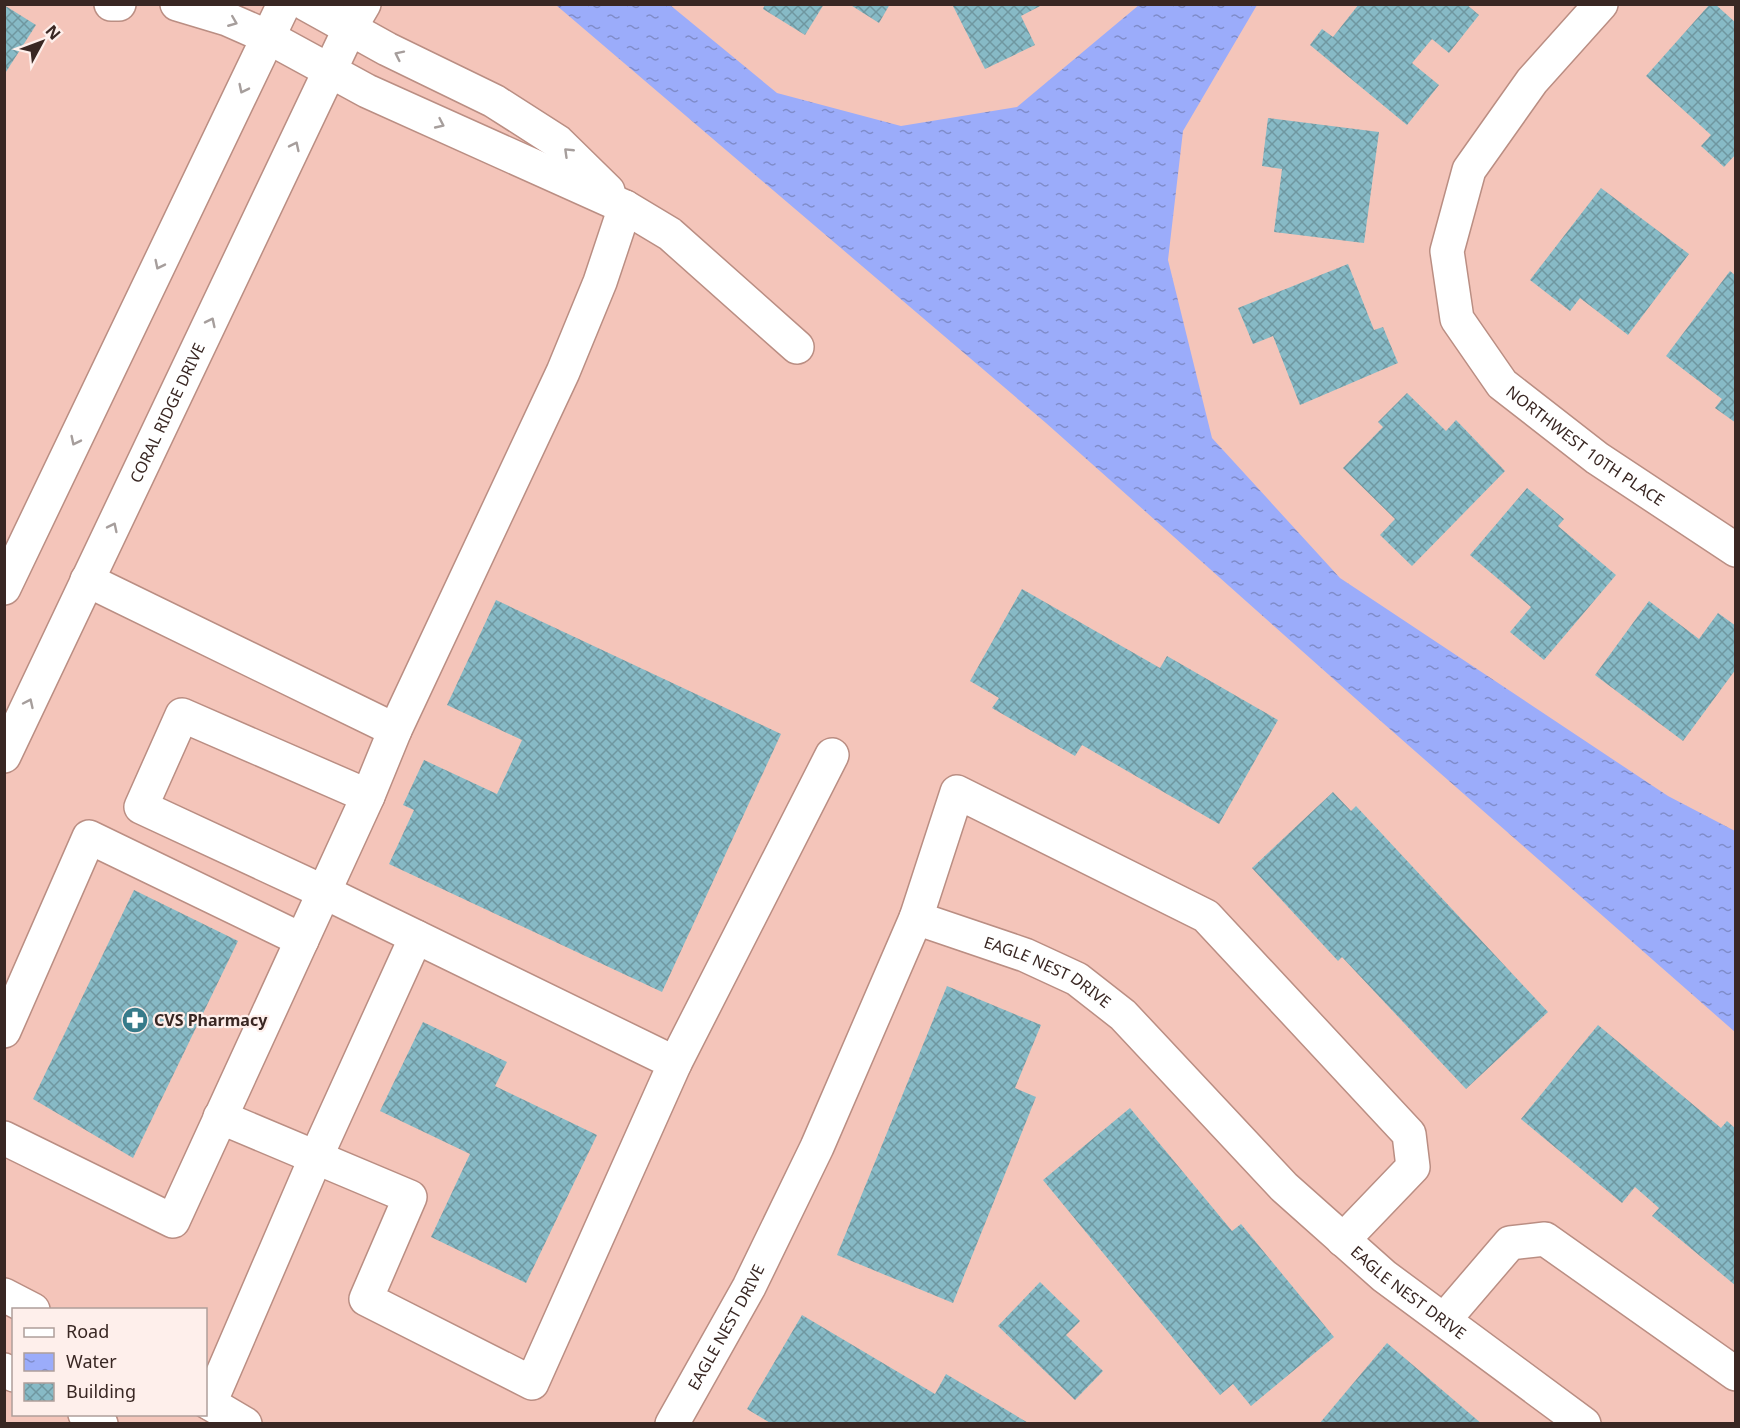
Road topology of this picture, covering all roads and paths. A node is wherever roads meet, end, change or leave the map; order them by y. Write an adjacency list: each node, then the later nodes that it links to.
1 (119, 4): 6 (street)
2 (177, 4): 8 (street, one-way to 8)
3 (284, 4): 8 (street)
4 (306, 4): 7 (street)
5 (1601, 4): 12 (street, NORTHWEST 10TH PLACE)
6 (113, 5)
7 (357, 16): 9 (street, CORAL RIDGE DRIVE); 10 (street, one-way to 7)
8 (268, 37): 9 (street); 14 (street, one-way to 14)
9 (330, 72): 10 (street, one-way to 10); 13 (street, CORAL RIDGE DRIVE, one-way to 9)
10 (625, 207): 11 (street); 15 (street)
11 (797, 346)
12 (1736, 550)
13 (87, 580): 15 (street); 17 (street, CORAL RIDGE DRIVE, one-way to 13)
14 (4, 588)
15 (395, 730): 18 (street)
16 (832, 755): 24 (street)
17 (4, 756)
18 (368, 796): 19 (street); 19 (street)
19 (324, 892): 21 (street); 22 (street)
20 (916, 918): 28 (street, EAGLE NEST DRIVE); 28 (street); 37 (street, EAGLE NEST DRIVE)
21 (416, 937): 24 (street); 27 (street)
22 (302, 940): 23 (street); 25 (street)
23 (4, 1031)
24 (675, 1063): 27 (street)
25 (220, 1117): 26 (street); 27 (street)
26 (4, 1138)
27 (316, 1157): 33 (street)
28 (1344, 1240): 31 (street, EAGLE NEST DRIVE)
29 (4, 1294): 30 (street)
30 (29, 1308)
31 (1444, 1320): 32 (street); 38 (street, EAGLE NEST DRIVE)
32 (1736, 1374)
33 (208, 1402): 36 (street)
34 (88, 1416): 35 (street)
35 (101, 1424)
36 (245, 1424)
37 (672, 1424)
38 (1584, 1424)

